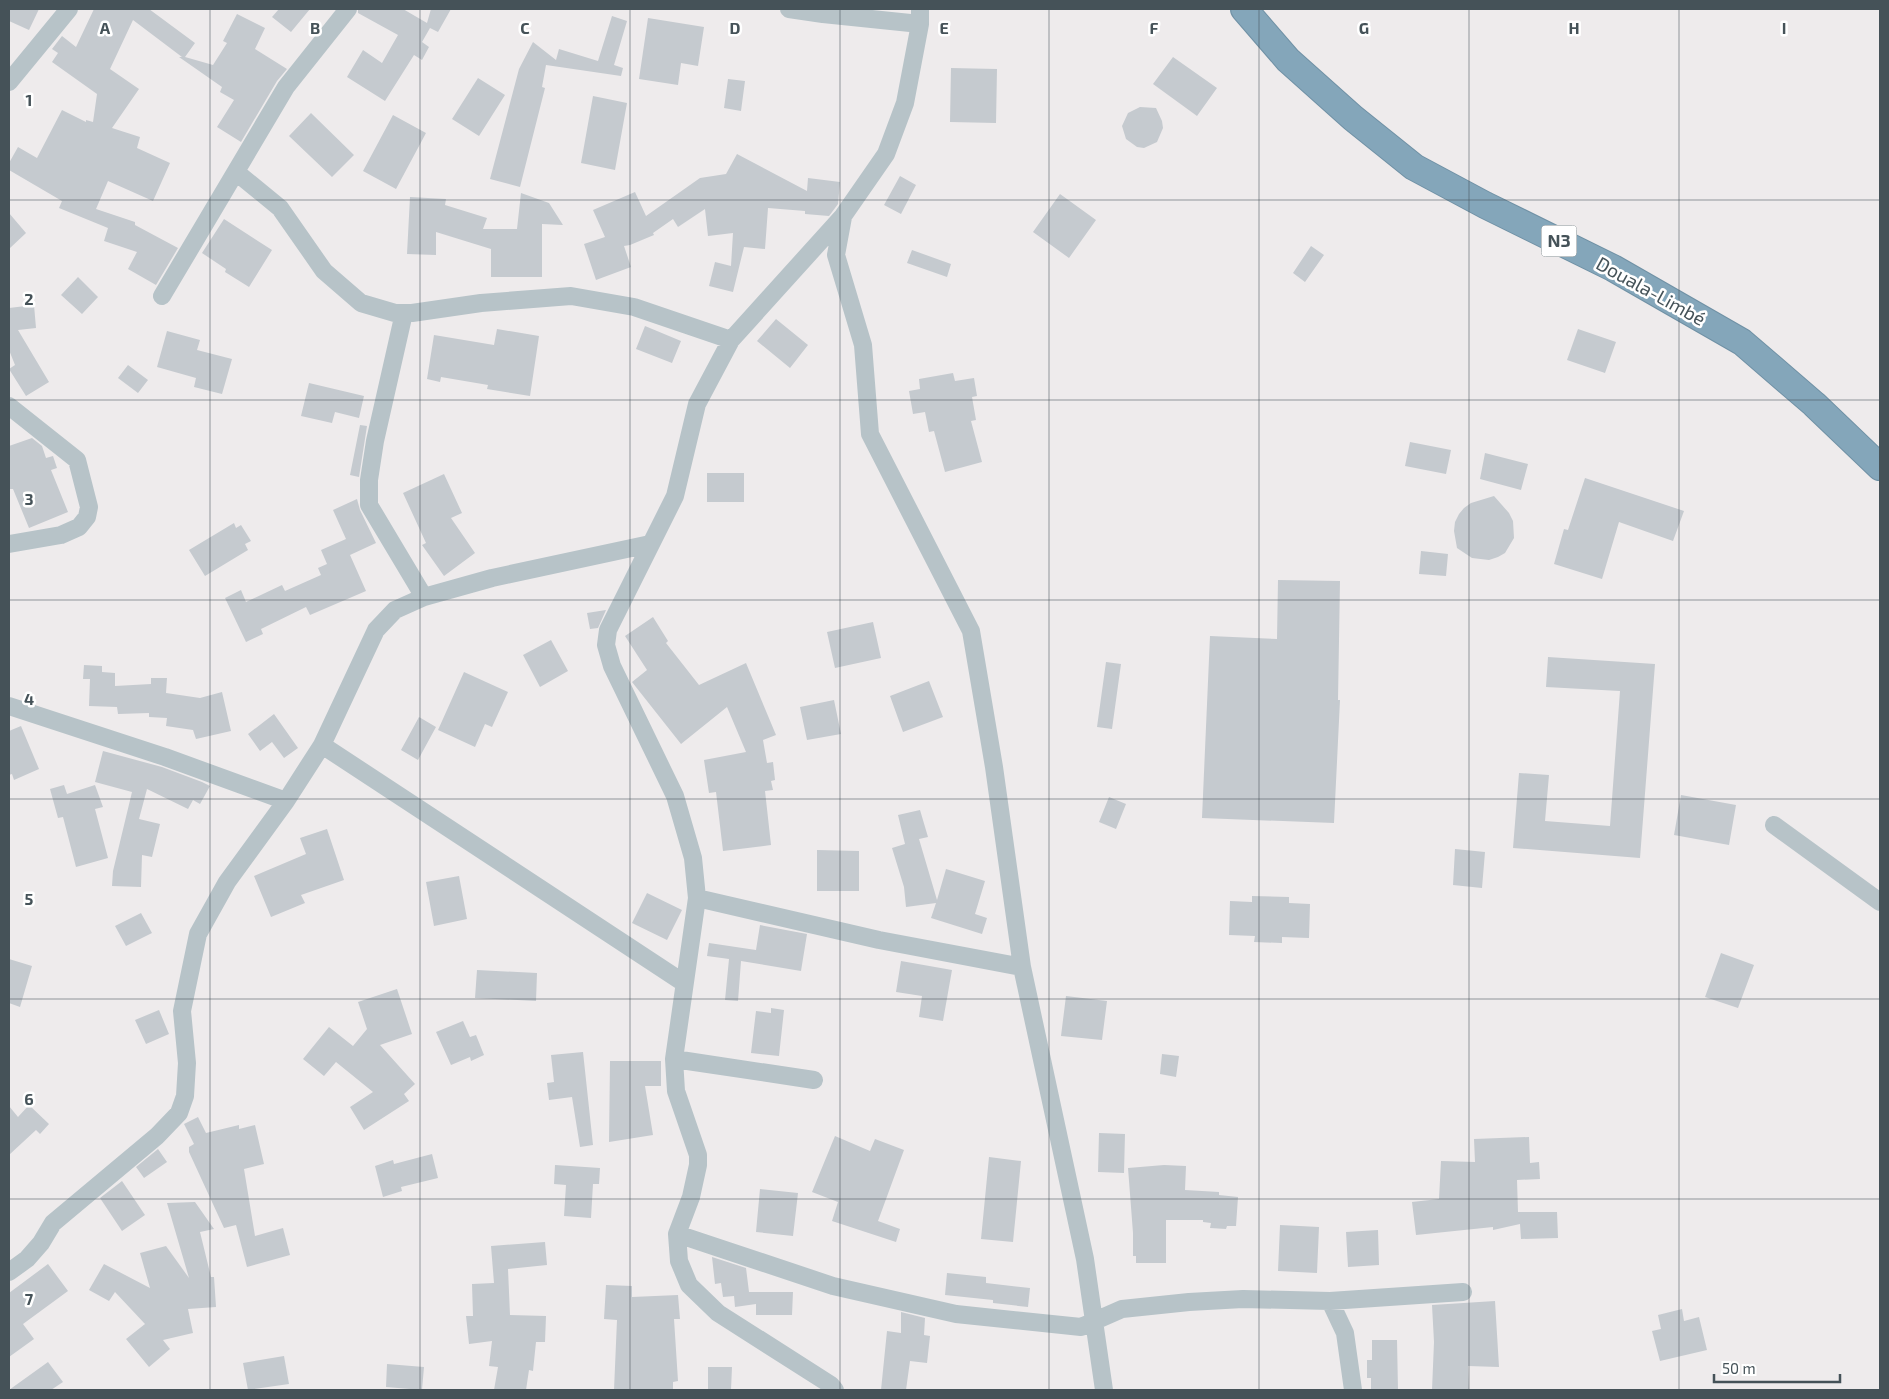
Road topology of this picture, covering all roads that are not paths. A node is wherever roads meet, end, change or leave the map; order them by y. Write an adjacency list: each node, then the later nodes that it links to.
1 (69, 9): 6 (street)
2 (348, 9): 7 (street)
3 (789, 9): 5 (street)
4 (1244, 9): 13 (highway, Douala-Limbé / N3)
5 (920, 16): 8 (street)
6 (9, 82)
7 (236, 172): 9 (street); 10 (street)
8 (843, 216): 11 (street); 23 (street)
9 (162, 296)
10 (404, 313): 11 (street); 16 (street)
11 (731, 340): 15 (street)
12 (9, 406): 14 (street)
13 (1880, 467)
14 (9, 544)
15 (650, 544): 16 (street); 21 (street)
16 (424, 597): 18 (street)
17 (9, 706): 19 (street)
18 (322, 745): 19 (street); 24 (street)
19 (286, 801): 28 (street)
20 (1774, 825): 22 (street)
21 (697, 898): 23 (street); 24 (street)
22 (1880, 902)
23 (1022, 967): 31 (street)
24 (684, 984): 25 (street)
25 (674, 1059): 26 (street); 27 (street)
26 (814, 1080)
27 (677, 1234): 31 (street); 32 (street)
28 (9, 1272)
29 (1463, 1292): 30 (street)
30 (1330, 1301): 31 (street); 34 (street)
31 (1095, 1321): 33 (street)
32 (835, 1390)
33 (1104, 1390)
34 (1353, 1390)

